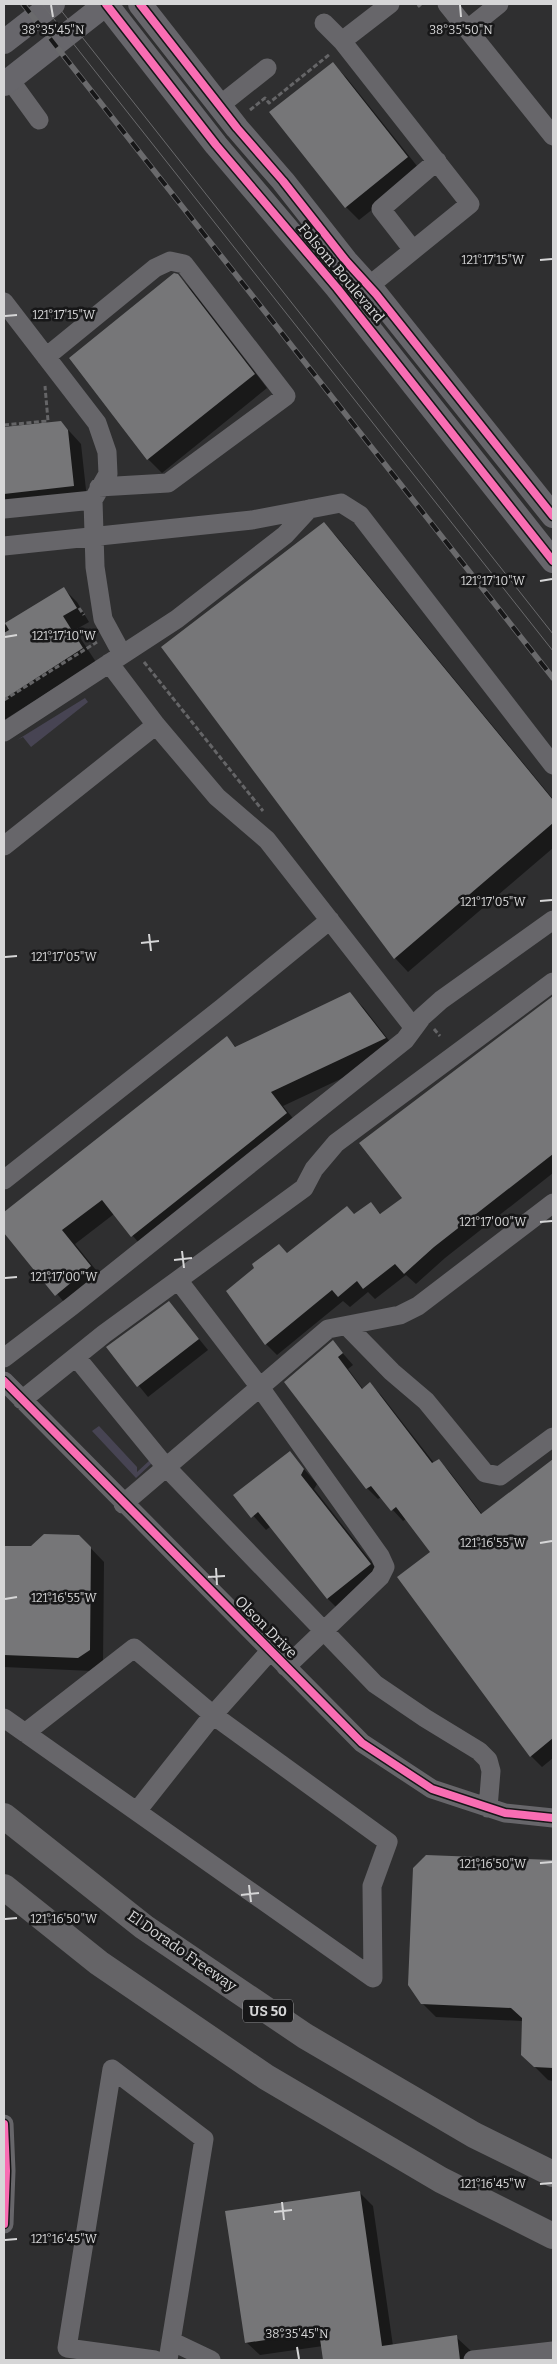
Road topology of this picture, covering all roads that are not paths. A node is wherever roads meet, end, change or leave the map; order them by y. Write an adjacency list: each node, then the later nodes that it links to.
1 (53, 4): 9 (main road)
2 (106, 4): 12 (main road); 27 (main road, Folsom Boulevard)
3 (140, 4): 13 (main road, Folsom Boulevard)
4 (390, 4): 10 (street)
5 (447, 4): 8 (street)
6 (499, 4): 8 (street)
7 (324, 23): 10 (street)
8 (468, 29): 15 (street)
9 (4, 42)
10 (346, 47): 16 (street)
11 (267, 68): 13 (street)
12 (7, 82): 14 (street)
13 (219, 106): 18 (main road, Folsom Boulevard)
14 (39, 120)
15 (553, 136)
16 (437, 161): 17 (street); 17 (street)
17 (413, 250): 18 (street)
18 (369, 286): 24 (main road, Folsom Boulevard)
19 (4, 302): 20 (street)
20 (46, 357): 21 (street); 21 (street)
21 (96, 493): 22 (street); 25 (street)
22 (4, 509)
23 (309, 509): 25 (street); 28 (street); 31 (street)
24 (553, 516)
25 (93, 537): 26 (street); 28 (street)
26 (4, 546)
27 (553, 561)
28 (116, 659): 29 (street); 30 (street)
29 (156, 725): 32 (street); 33 (street)
30 (4, 732)
31 (553, 765)
32 (4, 846)
33 (330, 920): 36 (street); 37 (street)
34 (553, 920): 36 (street)
35 (553, 982): 39 (street)
36 (414, 1028): 42 (street)
37 (4, 1180)
38 (553, 1203): 40 (street)
39 (178, 1280): 41 (street); 44 (street)
40 (347, 1326): 44 (street); 46 (street)
41 (76, 1357): 45 (street); 47 (street)
42 (4, 1358)
43 (4, 1381): 45 (street, Olson Drive)
44 (259, 1386): 47 (street); 49 (street)
45 (22, 1400): 48 (street, Olson Drive)
46 (553, 1437)
47 (166, 1466): 48 (street); 49 (street)
48 (123, 1504): 50 (street, Olson Drive)
49 (324, 1631): 51 (street); 55 (street)
50 (270, 1651): 51 (street, Olson Drive); 52 (street)
51 (286, 1667): 55 (street, Olson Drive)
52 (213, 1715): 54 (street); 56 (street); 56 (street)
53 (4, 1718): 54 (street)
54 (25, 1734): 56 (street)
55 (488, 1808): 58 (street, Olson Drive)
56 (137, 1811)
57 (4, 1816): 61 (highway, El Dorado Freeway / US 50)
58 (553, 1818)
59 (4, 1887): 64 (highway)
60 (4, 2124): 62 (street)
61 (553, 2174)
62 (5, 2204): 63 (street)
63 (4, 2224)
64 (553, 2236)
65 (172, 2341): 67 (street); 68 (street); 69 (street)
66 (553, 2351): 70 (street)
67 (155, 2360)
68 (168, 2360)
69 (211, 2360)
70 (473, 2360)

